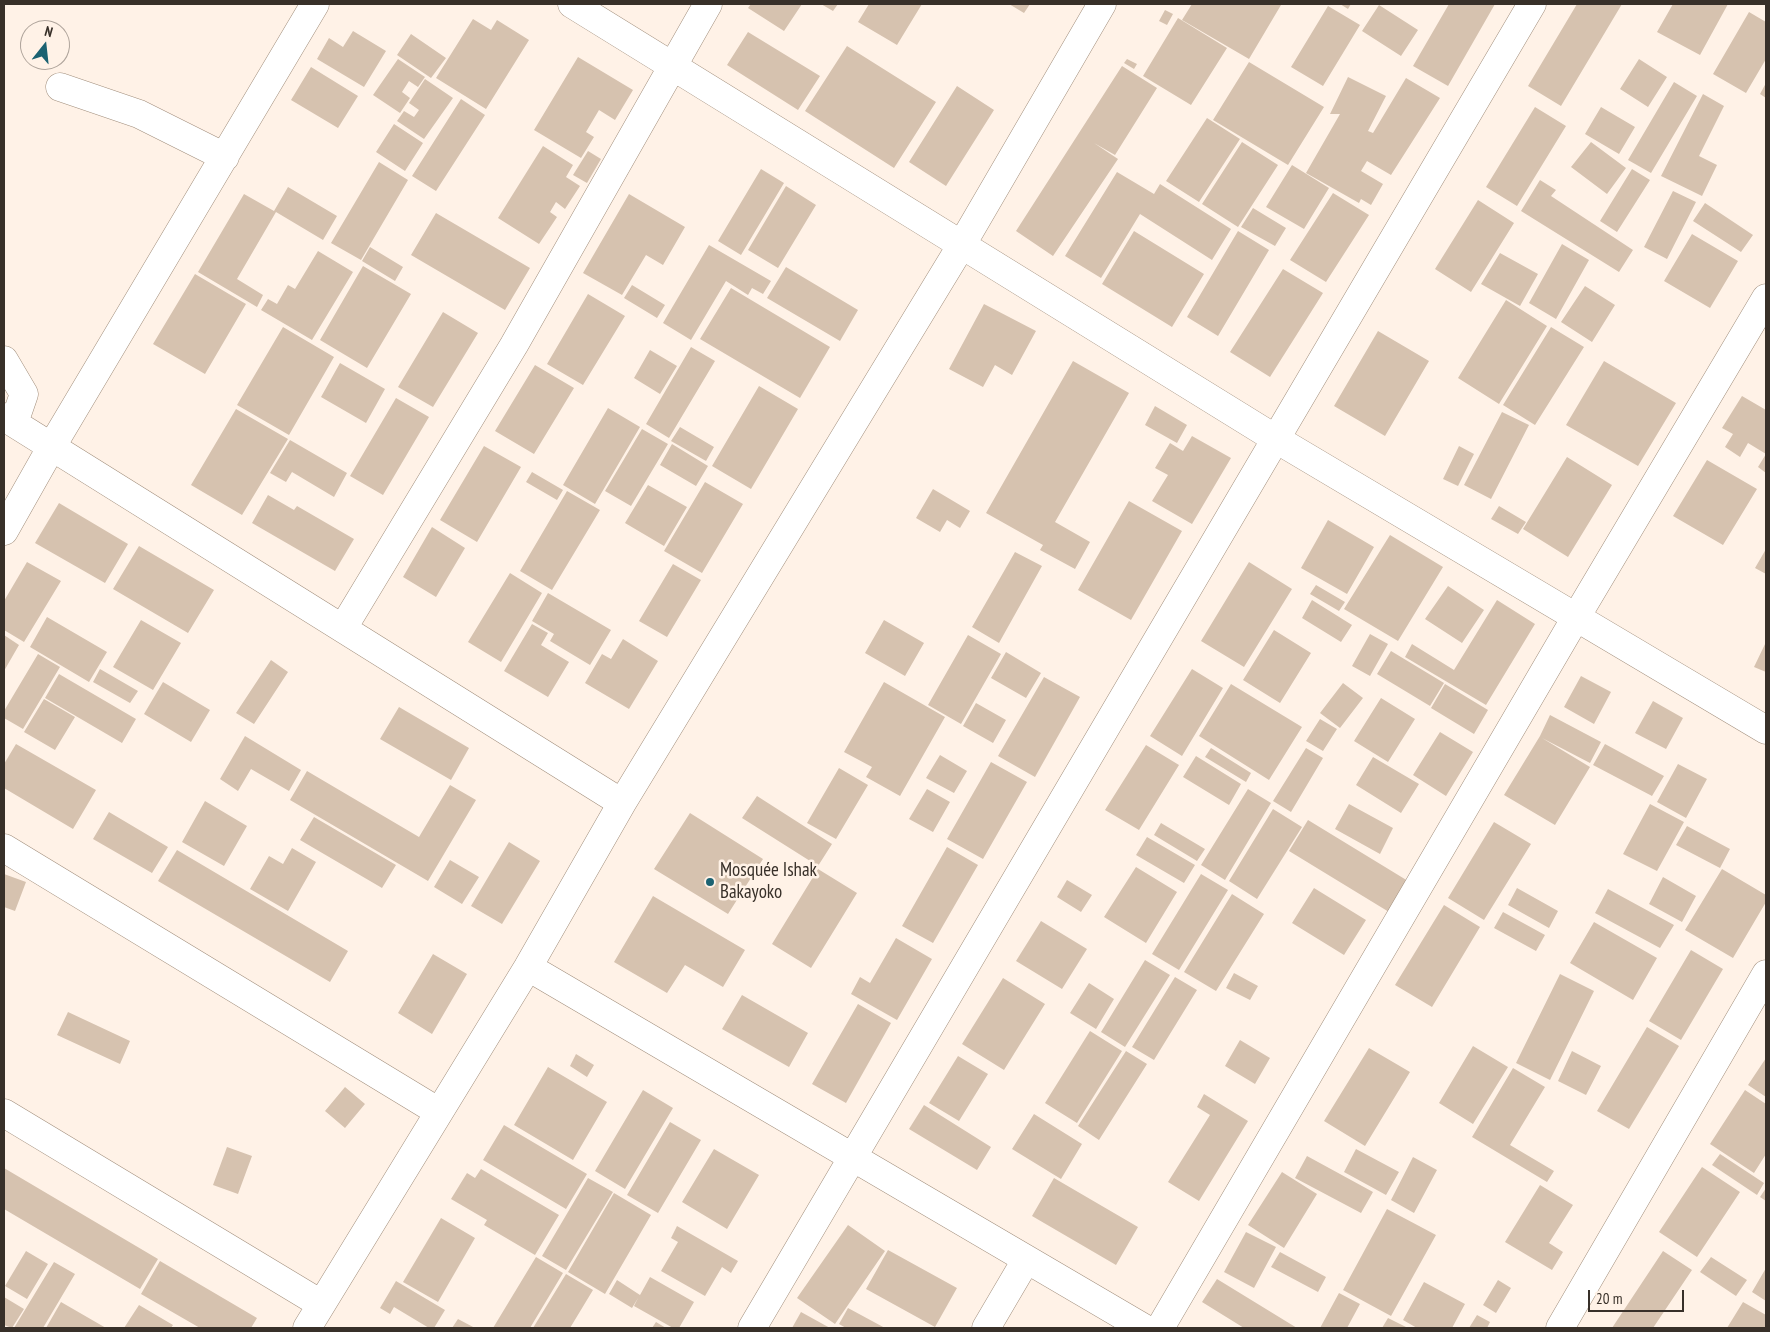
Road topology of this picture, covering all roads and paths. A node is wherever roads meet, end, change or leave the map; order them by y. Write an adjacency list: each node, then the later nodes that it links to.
1 (315, 4): 8 (street)
2 (572, 4): 6 (street)
3 (708, 4): 6 (street)
4 (1102, 4): 9 (street)
5 (1532, 4): 13 (street)
6 (672, 66): 9 (street); 17 (street)
7 (60, 87): 8 (street)
8 (225, 157): 14 (street)
9 (961, 246): 13 (street); 19 (street)
10 (1766, 298): 16 (street)
11 (4, 360): 12 (street)
12 (9, 420): 14 (street)
13 (1276, 439): 16 (street); 25 (street)
14 (52, 446): 15 (street); 17 (street)
15 (4, 531)
16 (1575, 619): 18 (street); 32 (street)
17 (343, 628): 19 (street)
18 (1766, 730)
19 (622, 803): 21 (street)
20 (4, 848): 23 (street)
21 (528, 967): 23 (street); 25 (street)
22 (1766, 974): 33 (street)
23 (439, 1112): 27 (street)
24 (4, 1113): 27 (street)
25 (851, 1157): 26 (street); 29 (street)
26 (1026, 1260): 30 (street); 31 (street)
27 (321, 1304): 28 (street)
28 (307, 1328)
29 (752, 1328)
30 (986, 1328)
31 (1144, 1328)
32 (1160, 1328)
33 (1560, 1328)

